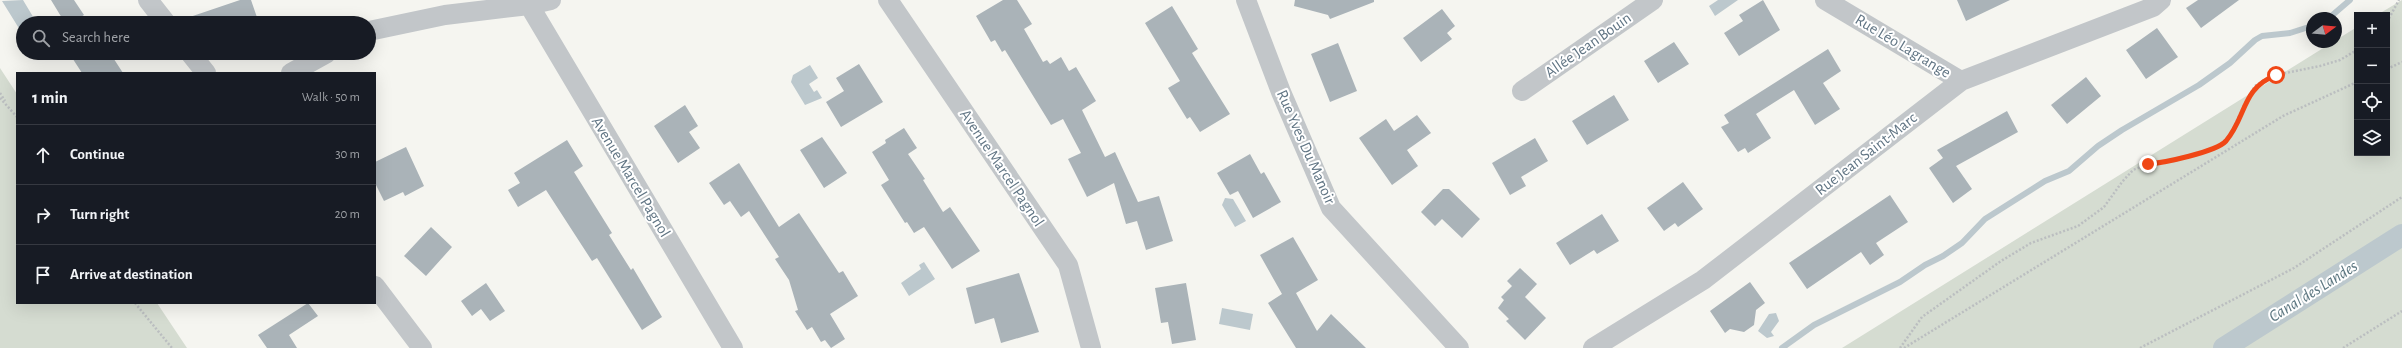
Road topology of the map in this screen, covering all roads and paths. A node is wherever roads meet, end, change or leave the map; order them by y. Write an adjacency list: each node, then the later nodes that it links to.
1 (148, 0): 10 (street)
2 (551, 0): 9 (street)
3 (888, 0): 34 (street, Avenue Marcel Pagnol)
4 (1246, 0): 35 (street, Rue Yves Du Manoir)
5 (1653, 0): 22 (street, Allée Jean Bouin)
6 (1825, 0): 20 (street, Rue Léo Lagrange)
7 (2161, 0): 20 (street, Rue Jean Saint-Marc)
8 (2399, 0): 11 (path)
9 (529, 5): 12 (street); 33 (street, Avenue Marcel Pagnol)
10 (161, 16)
11 (2390, 16)
12 (376, 30)
13 (2354, 52): 37 (path)
14 (196, 60): 18 (street)
15 (314, 60): 19 (street)
16 (2402, 62): 17 (path)
17 (2390, 68)
18 (205, 72)
19 (293, 72)
20 (1961, 81): 36 (street, Rue Jean Saint-Marc)
21 (2354, 83): 38 (path)
22 (1522, 90)
23 (0, 93): 25 (path)
24 (0, 98): 25 (path)
25 (6, 103): 26 (path)
26 (16, 116)
27 (2402, 197): 39 (path)
28 (376, 287): 32 (street)
29 (136, 304): 31 (path)
30 (2402, 311): 40 (path)
31 (172, 348)
32 (422, 348)
33 (733, 348)
34 (1091, 348)
35 (1459, 348)
36 (1593, 348)
37 (1900, 348)
38 (1904, 348)
39 (2140, 348)
40 (2343, 348)

